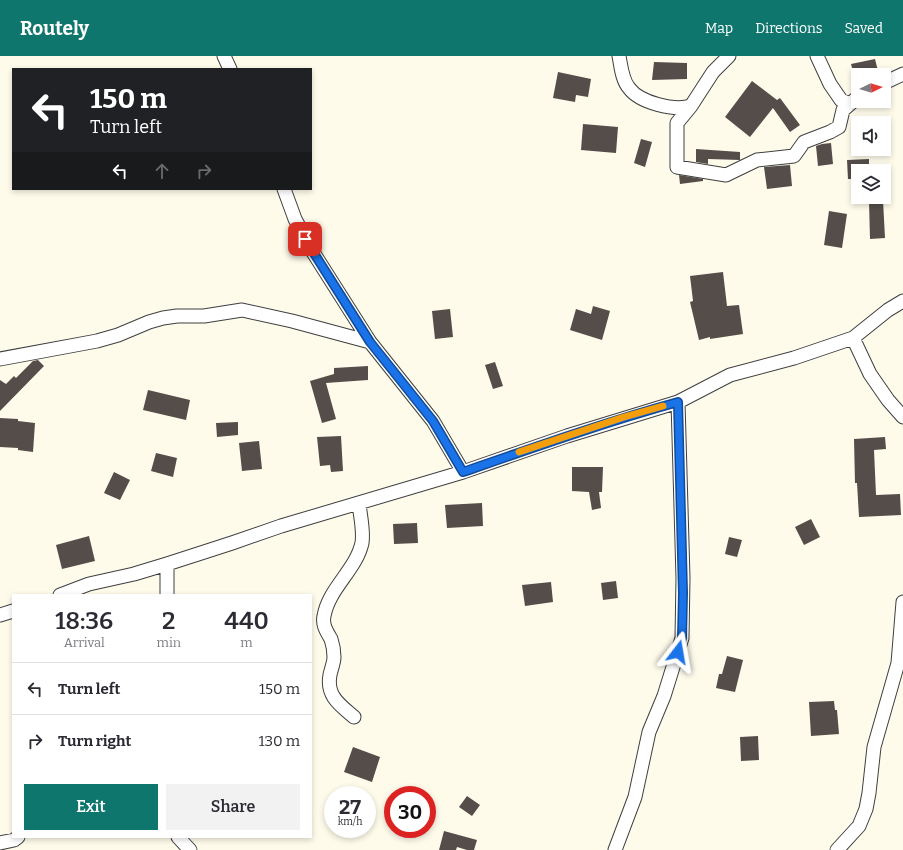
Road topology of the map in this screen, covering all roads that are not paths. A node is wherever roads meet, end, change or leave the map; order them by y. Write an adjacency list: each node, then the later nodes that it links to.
1 (224, 56): 5 (street)
2 (619, 56): 9 (street)
3 (729, 56): 9 (street)
4 (817, 56): 8 (street)
5 (230, 68)
6 (903, 74): 7 (street)
7 (891, 80)
8 (849, 100): 9 (street)
9 (691, 106)
10 (284, 190): 13 (street)
11 (903, 301): 12 (street)
12 (853, 338): 15 (street); 16 (street)
13 (370, 342): 14 (street); 17 (street)
14 (0, 359)
15 (678, 402): 17 (street); 30 (street)
16 (903, 417)
17 (463, 472): 18 (street)
18 (359, 503): 19 (street); 25 (street)
19 (167, 564): 20 (street); 21 (street)
20 (63, 594)
21 (167, 594)
22 (903, 602): 31 (street)
23 (12, 611): 24 (street)
24 (0, 615)
25 (354, 717)
26 (17, 838): 28 (street)
27 (179, 838): 29 (street)
28 (0, 843)
29 (190, 850)
30 (615, 850)
31 (837, 850)

